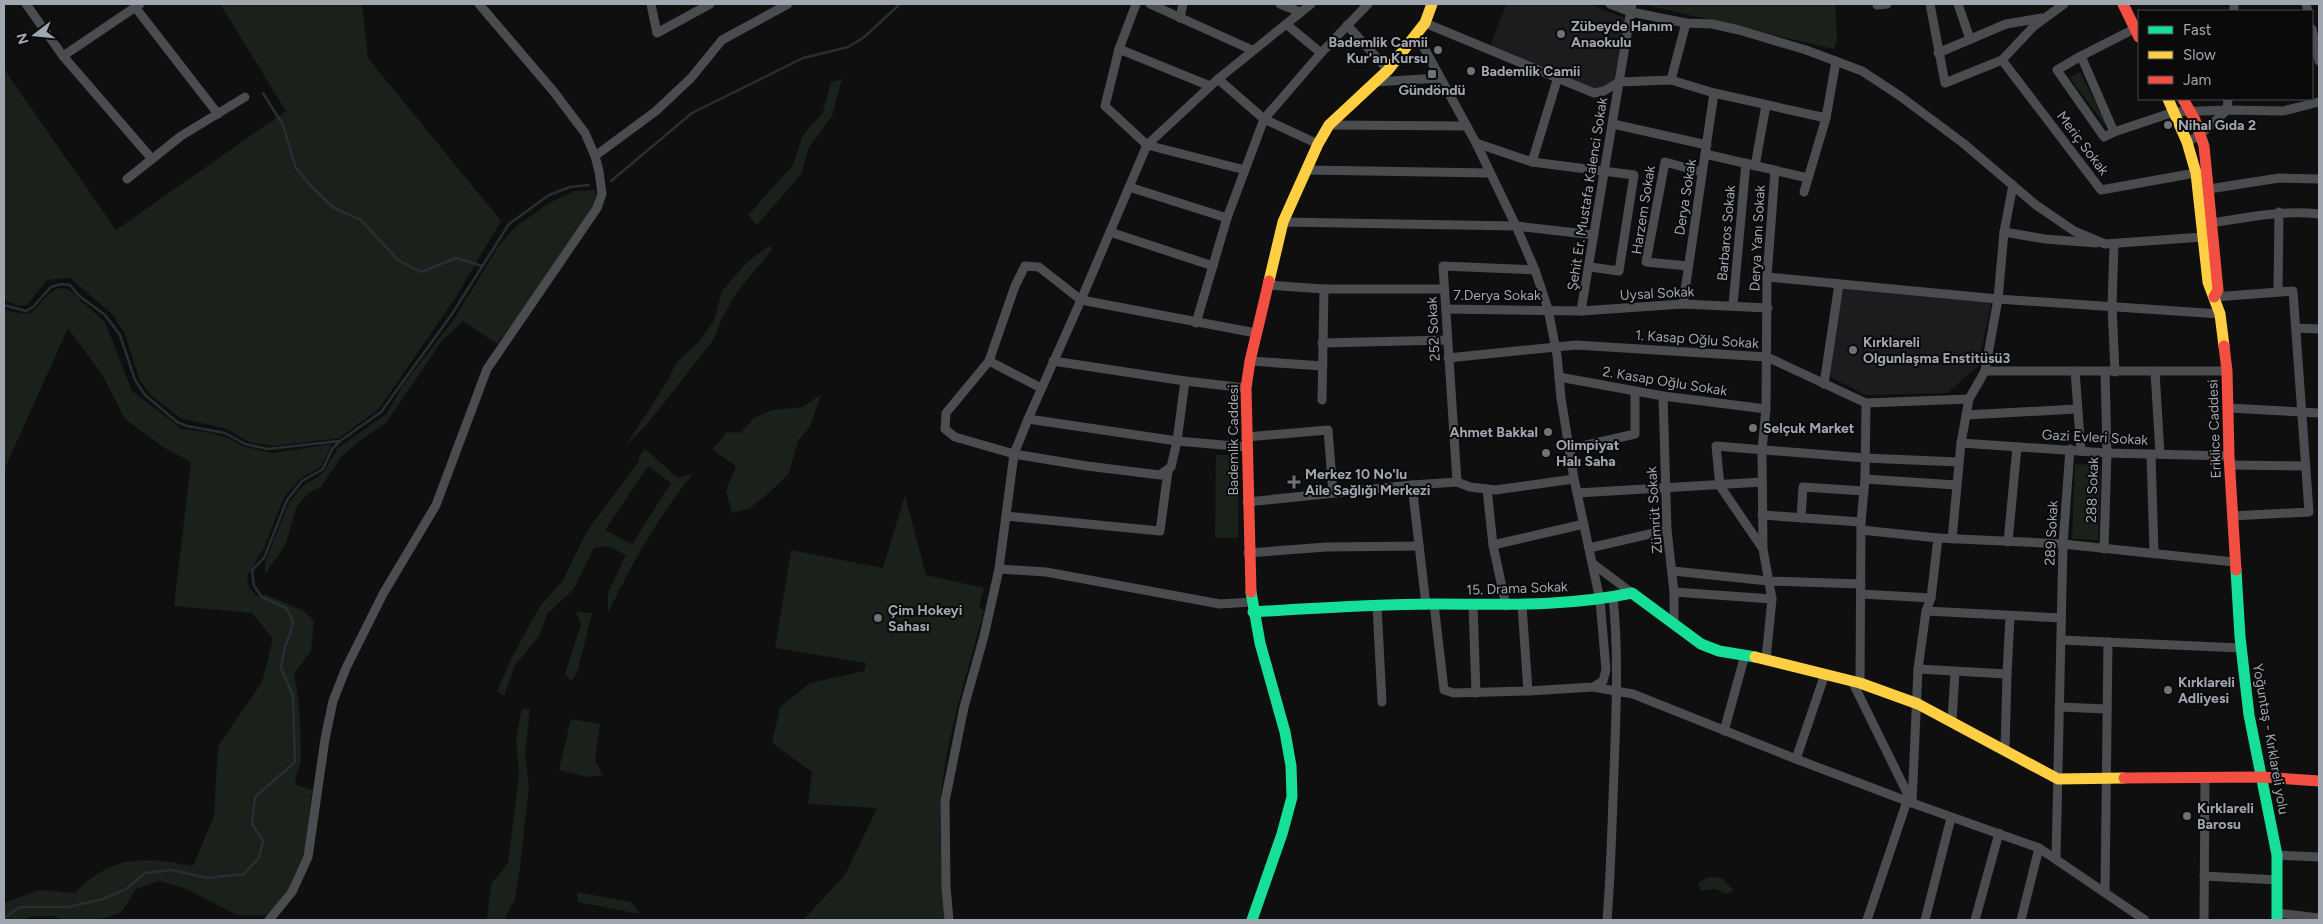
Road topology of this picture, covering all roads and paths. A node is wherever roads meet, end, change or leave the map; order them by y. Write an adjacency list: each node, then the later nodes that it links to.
1 (26, 4): 37 (street)
2 (479, 4): 73 (street)
3 (651, 4): 4 (street)
4 (710, 4)
5 (788, 4): 73 (street)
6 (1136, 4): 33 (street)
7 (1150, 4): 23 (street)
8 (1184, 4): 23 (street)
9 (1280, 4): 22 (street)
10 (1311, 4): 22 (street)
11 (1368, 4): 28 (street)
12 (1432, 4): 25 (street, Bademlik Caddesi)
13 (1610, 4): 21 (street)
14 (1887, 4): 19 (street)
15 (1930, 4): 36 (street)
16 (1958, 4): 32 (street)
17 (2064, 4): 24 (street)
18 (2123, 4): 29 (street)
19 (1877, 5)
20 (132, 7): 37 (street); 60 (street)
21 (1631, 8): 26 (street); 48 (street, Şehit Er. Mustafa Kalenci Sokak)
22 (1300, 12): 27 (street)
23 (1180, 18): 34 (street)
24 (2044, 18): 32 (street); 39 (street)
25 (1425, 23): 31 (street, Bademlik Caddesi); 43 (street)
26 (1686, 23): 40 (street); 46 (street)
27 (1286, 24): 34 (street); 35 (street)
28 (1347, 25): 35 (street); 42 (street)
29 (2138, 31): 38 (street)
30 (2313, 34): 41 (street)
31 (1417, 35): 42 (street, Bademlik Caddesi); 44 (street)
32 (1970, 39): 36 (street)
33 (1119, 49): 49 (street); 71 (street)
34 (1252, 50): 45 (street)
35 (1321, 53): 62 (street)
36 (1938, 53): 39 (street)
37 (63, 56): 74 (street)
38 (2081, 56): 66 (street); 66 (street)
39 (2002, 60): 82 (street, Meriç Sokak)
40 (1836, 61): 61 (street); 87 (street)
41 (2319, 61)
42 (1388, 70): 47 (street, Bademlik Caddesi)
43 (1558, 77): 48 (street); 75 (street)
44 (1440, 78): 47 (street); 65 (street)
45 (1218, 79): 49 (street); 62 (street)
46 (1670, 80): 48 (street); 50 (street)
47 (1374, 82): 64 (street, Bademlik Caddesi)
48 (1619, 82): 63 (street, Şehit Er. Mustafa Kalenci Sokak)
49 (1210, 86): 71 (street)
50 (1714, 93): 56 (street); 72 (street, Derya Sokak)
51 (245, 97): 60 (street)
52 (2168, 100): 58 (street, Eriklice Caddesi)
53 (2184, 100): 59 (street, Eriklice Caddesi)
54 (2228, 100): 57 (street)
55 (2319, 102): 57 (street)
56 (1766, 105): 61 (street); 76 (street, Barbaros Sokak)
57 (2227, 110): 59 (street); 67 (street)
58 (2174, 112): 59 (street); 66 (street); 68 (street, Eriklice Caddesi)
59 (2190, 112): 67 (street, Eriklice Caddesi)
60 (218, 114): 74 (street)
61 (1826, 118): 84 (street)
62 (1264, 119): 70 (street); 77 (street)
63 (1612, 124): 72 (street); 80 (street, Şehit Er. Mustafa Kalenci Sokak)
64 (1329, 125): 65 (street); 70 (street, Bademlik Caddesi)
65 (1467, 126): 69 (street)
66 (2114, 132)
67 (2200, 135): 68 (street); 82 (street, Eriklice Caddesi)
68 (2187, 142): 82 (street, Eriklice Caddesi)
69 (1476, 143): 75 (street); 83 (street)
70 (1318, 144): 78 (street, Bademlik Caddesi)
71 (1147, 145): 77 (street); 88 (street)
72 (1706, 149): 76 (street); 81 (street, Derya Sokak)
73 (595, 156): 270 (street)
74 (152, 159): 85 (street)
75 (1532, 162): 80 (street)
76 (1750, 165): 79 (street); 116 (street, Barbaros Sokak)
77 (1245, 170): 93 (street)
78 (1306, 170): 83 (street); 94 (street, Bademlik Caddesi)
79 (1775, 170): 84 (street); 106 (street, Derya Yanı Sokak)
80 (1605, 171): 99 (street, Şehit Er. Mustafa Kalenci Sokak); 104 (street)
81 (1702, 172): 103 (street, Derya Sokak); 103 (street, Harzem Sokak)
82 (2201, 172): 89 (street, Eriklice Caddesi); 100 (street, Eriklice Caddesi)
83 (1490, 173): 96 (street)
84 (1808, 178): 90 (street)
85 (127, 179)
86 (2319, 179): 89 (street)
87 (2013, 185): 98 (street); 101 (street)
88 (1129, 187): 93 (street); 97 (street)
89 (2209, 188): 95 (street, Eriklice Caddesi)
90 (1804, 192)
91 (2279, 212): 92 (street); 95 (street); 111 (street)
92 (2319, 214)
93 (1227, 218): 102 (street)
94 (1283, 222): 96 (street); 108 (street, Bademlik Caddesi)
95 (2212, 223): 112 (street, Eriklice Caddesi)
96 (1516, 226): 99 (street); 105 (street)
97 (1110, 232): 102 (street); 114 (street)
98 (2004, 232): 101 (street); 113 (street)
99 (1594, 235): 104 (street, Şehit Er. Mustafa Kalenci Sokak)
100 (2203, 237): 101 (street); 112 (street, Eriklice Caddesi)
101 (2110, 244): 117 (street)
102 (1213, 266): 123 (street)
103 (1688, 266): 115 (street, Derya Sokak)
104 (1590, 267): 121 (street, Şehit Er. Mustafa Kalenci Sokak)
105 (1536, 270): 110 (street, 252 Sokak); 120 (street)
106 (1767, 277): 107 (street); 118 (street, Derya Yanı Sokak)
107 (1839, 284): 113 (street); 144 (street)
108 (1267, 285): 109 (street); 126 (street, Bademlik Caddesi)
109 (1324, 289): 110 (street); 128 (street)
110 (1444, 290): 119 (street, 252 Sokak)
111 (2278, 291): 112 (street); 124 (street)
112 (2214, 297): 122 (street, Eriklice Caddesi)
113 (1998, 299): 117 (street); 136 (street)
114 (1081, 300): 123 (street); 132 (street); 133 (street)
115 (1683, 304): 116 (street, Uysal Sokak); 121 (street, Uysal Sokak)
116 (1733, 305): 118 (street, Uysal Sokak)
117 (2112, 306): 122 (street); 140 (street)
118 (1768, 308): 130 (street, Derya Yanı Sokak)
119 (1446, 309): 120 (street, 7.Derya Sokak); 127 (street, 252 Sokak)
120 (1548, 309): 121 (street, Uysal Sokak); 129 (street)
121 (1581, 311)
122 (2220, 314): 138 (street, Eriklice Caddesi)
123 (1196, 323): 126 (street)
124 (2296, 328): 125 (street); 155 (street)
125 (2319, 329)
126 (1256, 333): 134 (street, Bademlik Caddesi)
127 (1447, 340): 128 (street); 131 (street, 252 Sokak)
128 (1322, 343): 135 (street)
129 (1556, 347): 130 (street, 1. Kasap Oğlu Sokak); 131 (street, 1. Kasap Oğlu Sokak); 142 (street)
130 (1767, 357): 144 (street, 1. Kasap Oğlu Sokak); 153 (street, Derya Yanı Sokak)
131 (1448, 358): 177 (street, 252 Sokak)
132 (989, 361): 145 (street); 168 (street)
133 (1053, 361): 143 (street); 145 (street)
134 (1250, 361): 135 (street); 146 (street, Bademlik Caddesi)
135 (1323, 366): 150 (street)
136 (1985, 371): 137 (street); 149 (street)
137 (2075, 371): 139 (street); 154 (street)
138 (2227, 371): 141 (street); 152 (street, Eriklice Caddesi)
139 (2105, 372): 140 (street); 167 (street, 288 Sokak)
140 (2115, 372): 141 (street)
141 (2155, 372): 169 (street)
142 (1559, 377): 147 (street, 2. Kasap Oğlu Sokak); 163 (street)
143 (1185, 381): 146 (street); 159 (street)
144 (1824, 384): 151 (street, 1. Kasap Oğlu Sokak)
145 (1041, 388): 158 (street)
146 (1246, 388): 160 (street, Bademlik Caddesi)
147 (1635, 391): 148 (street, 2. Kasap Oğlu Sokak); 163 (street)
148 (1663, 396): 153 (street, 2. Kasap Oğlu Sokak); 182 (street, Zümrüt Sokak)
149 (1969, 399): 151 (street); 157 (street)
150 (1322, 400)
151 (1866, 403): 170 (street)
152 (2229, 408): 155 (street); 171 (street, Eriklice Caddesi)
153 (1766, 409): 165 (street, Derya Yanı Sokak)
154 (2076, 409): 157 (street); 166 (street)
155 (2301, 410): 156 (street); 173 (street)
156 (2319, 413)
157 (1966, 415): 161 (street)
158 (1028, 419): 159 (street); 168 (street)
159 (1177, 441): 160 (street); 174 (street)
160 (1246, 442): 185 (street); 187 (street, Bademlik Caddesi)
161 (1961, 443): 162 (street, Gazi Evleri Sokak); 172 (street)
162 (2017, 447): 164 (street, Gazi Evleri Sokak); 199 (street)
163 (1569, 449): 176 (street)
164 (2070, 449): 166 (street, Gazi Evleri Sokak); 200 (street, 289 Sokak)
165 (1762, 450): 170 (street); 178 (street, Derya Yanı Sokak); 181 (street)
166 (2081, 451): 167 (street, Gazi Evleri Sokak)
167 (2107, 453): 169 (street, Gazi Evleri Sokak); 205 (street, 288 Sokak)
168 (1014, 454): 174 (street); 191 (street)
169 (2155, 454): 171 (street, Gazi Evleri Sokak); 206 (street)
170 (1865, 458): 172 (street); 175 (street)
171 (2229, 460): 173 (street, Gazi Evleri Sokak); 192 (street, Eriklice Caddesi)
172 (1958, 462): 180 (street)
173 (2305, 466): 188 (street)
174 (1168, 471): 191 (street)
175 (1865, 478): 180 (street); 184 (street)
176 (1574, 479): 183 (street); 186 (street)
177 (1457, 482): 179 (street); 183 (street)
178 (1762, 482): 181 (street); 190 (street, Derya Yanı Sokak)
179 (1412, 485): 185 (street); 202 (street)
180 (1956, 485): 198 (street)
181 (1720, 486): 182 (street); 204 (street)
182 (1666, 488): 186 (street); 196 (street, Zümrüt Sokak)
183 (1487, 490): 201 (street)
184 (1864, 492): 193 (street); 195 (street)
185 (1333, 493): 187 (street)
186 (1577, 493): 194 (street)
187 (1247, 502): 207 (street, Bademlik Caddesi)
188 (2308, 512): 189 (street); 192 (street)
189 (2319, 512)
190 (1762, 515): 193 (street); 204 (street, Derya Yanı Sokak)
191 (1006, 516): 210 (street)
192 (2232, 516): 208 (street, Eriklice Caddesi)
193 (1801, 518): 195 (street)
194 (1584, 524): 201 (street); 203 (street)
195 (1861, 526): 197 (street); 213 (street)
196 (1668, 530): 203 (street); 211 (street, Zümrüt Sokak)
197 (1938, 538): 198 (street); 218 (street)
198 (1952, 539): 199 (street)
199 (2008, 542): 200 (street)
200 (2063, 544): 205 (street); 229 (street, 289 Sokak)
201 (1493, 545): 224 (street)
202 (1419, 546): 207 (street); 221 (street)
203 (1589, 548): 209 (street)
204 (1763, 549): 212 (street, Derya Yanı Sokak)
205 (2104, 549): 206 (street)
206 (2154, 552): 208 (street)
207 (1248, 553): 226 (street, Bademlik Caddesi)
208 (2234, 562): 233 (street, Yoğuntaş - Kırklareli yolu)
209 (1592, 563): 215 (street); 220 (street)
210 (999, 569): 226 (street); 271 (street)
211 (1673, 572): 212 (street); 214 (street, Zümrüt Sokak)
212 (1768, 581): 213 (street); 219 (street, Derya Yanı Sokak)
213 (1861, 584): 216 (street)
214 (1674, 592): 219 (street); 230 (street, Zümrüt Sokak)
215 (1632, 593): 217 (street, 15. Drama Sokak); 230 (street)
216 (1862, 594): 218 (street); 240 (street)
217 (1612, 597): 220 (street, 15. Drama Sokak); 243 (street)
218 (1930, 598): 227 (street)
219 (1772, 599): 235 (street, Derya Yanı Sokak)
220 (1600, 600): 225 (street, 15. Drama Sokak); 241 (street)
221 (1430, 605): 222 (street, 15. Drama Sokak); 223 (street, 15. Drama Sokak); 244 (street)
222 (1473, 605): 224 (street, 15. Drama Sokak); 244 (street)
223 (1377, 606): 226 (street, 15. Drama Sokak); 245 (street)
224 (1506, 606): 225 (street, 15. Drama Sokak)
225 (1522, 606): 242 (street)
226 (1253, 607): 272 (street, Bademlik Caddesi)
227 (1926, 612): 228 (street); 236 (street)
228 (2010, 616): 229 (street); 239 (street)
229 (2060, 618): 231 (street, 289 Sokak)
230 (1674, 623): 234 (street)
231 (2060, 640): 232 (street); 247 (street, 289 Sokak)
232 (2108, 642): 233 (street); 248 (street)
233 (2241, 648): 254 (street, Yoğuntaş - Kırklareli yolu)
234 (1745, 655): 235 (street); 250 (street)
235 (1766, 658): 238 (street)
236 (1918, 669): 237 (street); 246 (street)
237 (1955, 672): 239 (street); 249 (street)
238 (1825, 674): 240 (street); 252 (street)
239 (2007, 674): 251 (street)
240 (1856, 682): 246 (street); 258 (street)
241 (1594, 687): 242 (street); 243 (street)
242 (1528, 691): 244 (street)
243 (1617, 692): 250 (street); 273 (street)
244 (1476, 693)
245 (1382, 702)
246 (1918, 704): 249 (street); 258 (street)
247 (2059, 707): 248 (street); 256 (street, 289 Sokak)
248 (2108, 709): 255 (street)
249 (1952, 721): 251 (street)
250 (1724, 731): 252 (street)
251 (2005, 750): 256 (street)
252 (1796, 759): 258 (street)
253 (2205, 777): 254 (street); 255 (street); 265 (street)
254 (2262, 777): 257 (street); 262 (street, Yoğuntaş - Kırklareli yolu)
255 (2106, 778): 256 (street); 267 (street)
256 (2058, 779): 264 (street, 289 Sokak)
257 (2319, 781)
258 (1910, 802): 259 (street); 274 (street)
259 (1951, 818): 260 (street); 275 (street)
260 (1999, 832): 261 (street); 276 (street)
261 (2039, 848): 264 (street); 277 (street)
262 (2277, 855): 263 (street); 266 (street, Yoğuntaş - Kırklareli yolu)
263 (2319, 857)
264 (2056, 858): 267 (street)
265 (2204, 876): 266 (street); 279 (street)
266 (2278, 880): 268 (street, Yoğuntaş - Kırklareli yolu)
267 (2105, 892): 278 (street)
268 (2277, 917): 269 (street)
269 (2319, 918)
270 (270, 920)
271 (949, 920)
272 (1252, 920)
273 (1607, 920)
274 (1867, 920)
275 (1925, 920)
276 (1975, 920)
277 (2021, 920)
278 (2145, 920)
279 (2204, 920)

